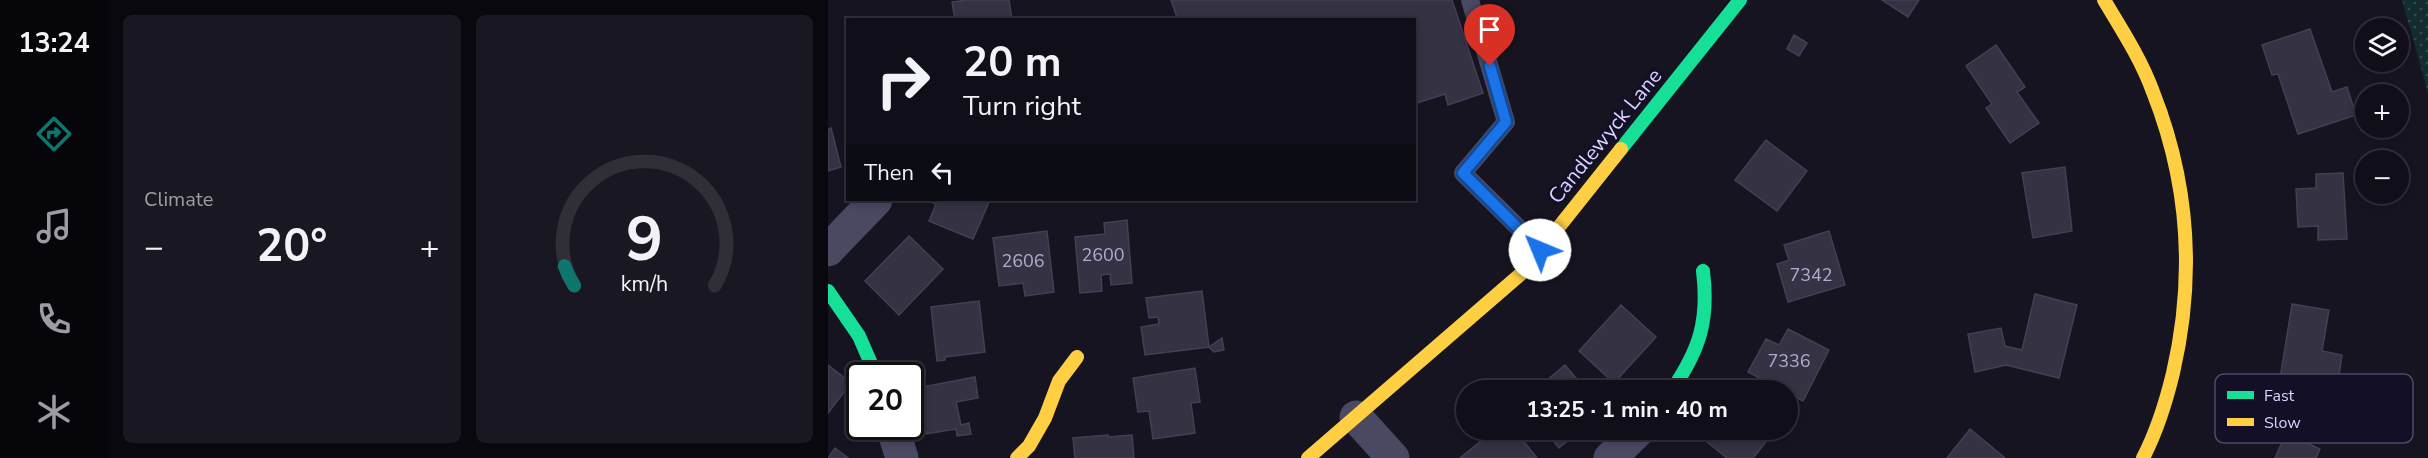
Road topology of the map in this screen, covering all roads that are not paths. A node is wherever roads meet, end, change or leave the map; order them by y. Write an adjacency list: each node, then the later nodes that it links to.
1 (1470, 0): 6 (lane)
2 (1740, 0): 6 (street, Candlewyck Lane)
3 (2104, 0): 20 (street)
4 (875, 201): 5 (street)
5 (828, 250)
6 (1540, 250): 12 (street, Candlewyck Lane)
7 (1703, 271): 11 (street)
8 (828, 291): 10 (street)
9 (1077, 357): 16 (street)
10 (871, 362)
11 (1678, 380)
12 (1356, 417): 17 (street, Candlewyck Lane); 18 (street)
13 (896, 440): 15 (street)
14 (1629, 440): 19 (street)
15 (902, 458)
16 (1017, 458)
17 (1308, 458)
18 (1393, 458)
19 (1610, 458)
20 (2143, 458)

